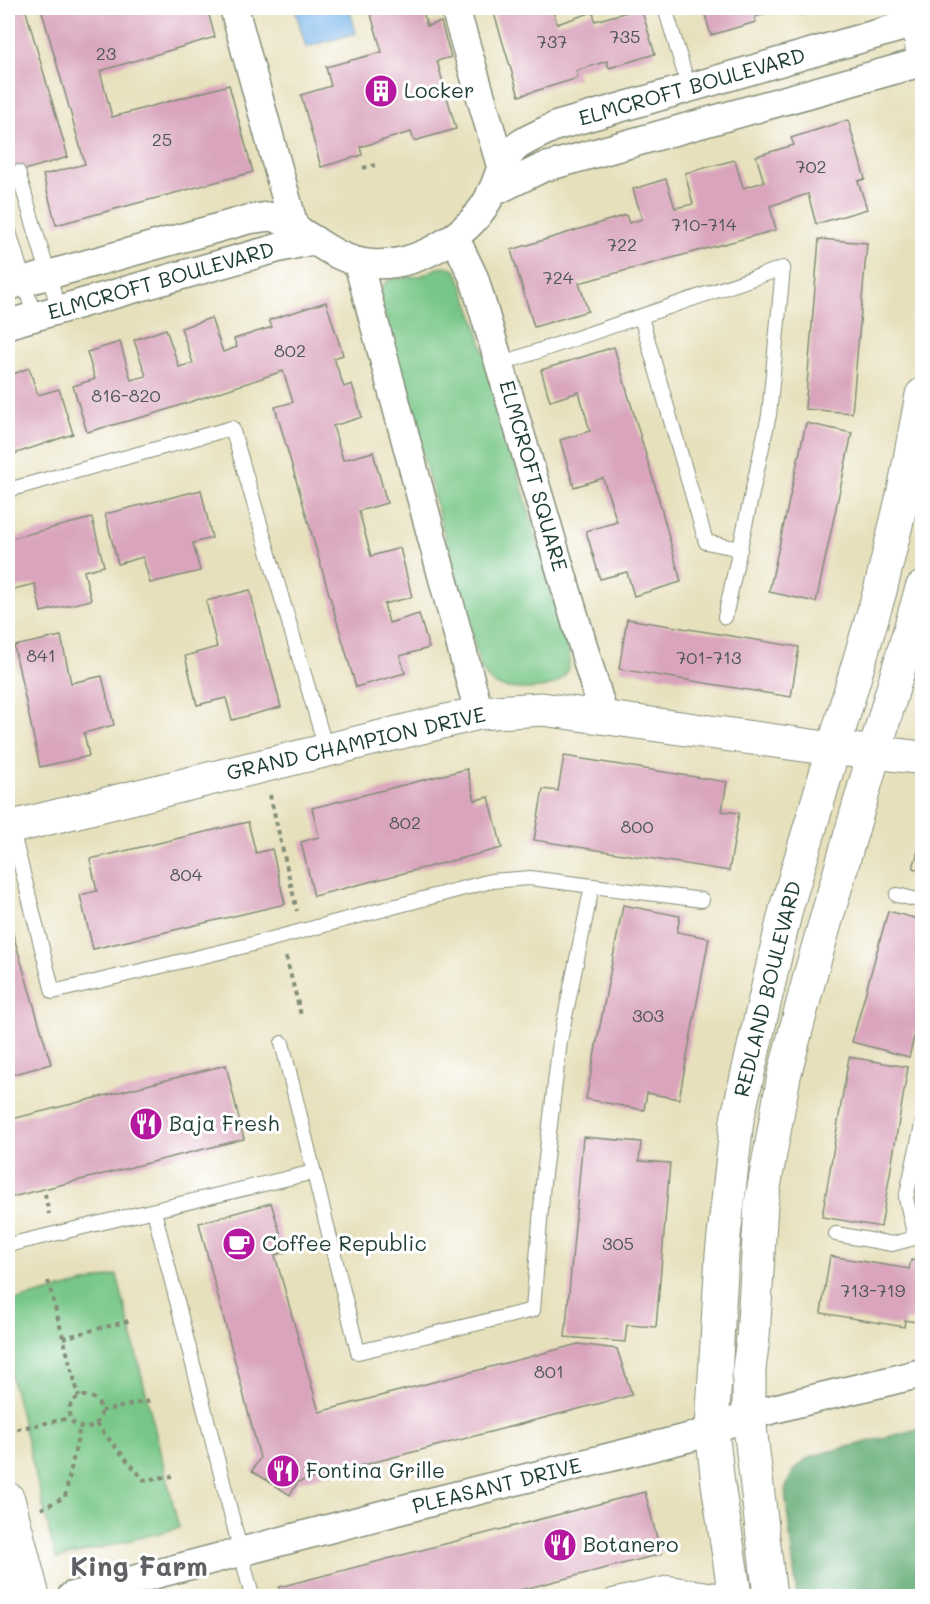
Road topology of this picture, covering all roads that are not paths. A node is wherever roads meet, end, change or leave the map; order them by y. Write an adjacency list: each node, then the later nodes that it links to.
1 (234, 8): 11 (street)
2 (455, 8): 7 (street)
3 (665, 8): 6 (lane)
4 (920, 24): 6 (street, ELMCROFT BOULEVARD)
5 (922, 62): 9 (street, ELMCROFT BOULEVARD)
6 (690, 88): 7 (street, ELMCROFT BOULEVARD)
7 (501, 166): 9 (street, ELMCROFT BOULEVARD)
8 (18, 172): 14 (lane)
9 (492, 193): 12 (street, ELMCROFT BOULEVARD)
10 (8, 228): 14 (lane)
11 (304, 234): 13 (street, ELMCROFT BOULEVARD); 14 (street, ELMCROFT BOULEVARD); 16 (street, ELMCROFT BOULEVARD)
12 (455, 238): 13 (street, ELMCROFT BOULEVARD); 17 (street, ELMCROFT SQUARE)
13 (358, 262): 23 (street)
14 (27, 281): 16 (lane); 16 (lane)
15 (641, 316): 17 (lane); 20 (lane); 20 (lane)
16 (33, 317)
17 (500, 364): 24 (street, ELMCROFT SQUARE)
18 (922, 395): 26 (main road, REDLAND BOULEVARD)
19 (8, 490): 25 (lane)
20 (740, 549): 22 (lane)
21 (922, 588): 27 (main road, REDLAND BOULEVARD)
22 (725, 617)
23 (479, 713): 24 (main road, GRAND CHAMPION DRIVE); 25 (main road, GRAND CHAMPION DRIVE)
24 (604, 717): 26 (main road, GRAND CHAMPION DRIVE)
25 (326, 749): 29 (main road, GRAND CHAMPION DRIVE)
26 (833, 749): 27 (main road, GRAND CHAMPION DRIVE); 43 (main road, REDLAND BOULEVARD)
27 (874, 752): 28 (main road, GRAND CHAMPION DRIVE); 42 (main road, REDLAND BOULEVARD)
28 (922, 758)
29 (9, 822): 30 (lane)
30 (592, 886): 32 (lane); 36 (lane)
31 (897, 894): 33 (lane)
32 (702, 900)
33 (922, 901)
34 (282, 1043): 36 (lane)
35 (922, 1125): 39 (lane)
36 (314, 1172): 37 (lane)
37 (154, 1211): 40 (lane); 45 (lane)
38 (836, 1234): 39 (lane)
39 (919, 1237)
40 (8, 1245)
41 (922, 1374): 42 (street, PLEASANT DRIVE)
42 (749, 1418): 43 (street, PLEASANT DRIVE); 51 (main road, REDLAND BOULEVARD)
43 (712, 1429): 45 (street, PLEASANT DRIVE); 46 (main road, REDLAND BOULEVARD)
44 (8, 1499): 47 (main road)
45 (241, 1552): 48 (street, PLEASANT DRIVE); 49 (lane)
46 (735, 1595): 50 (lane)
47 (33, 1596)
48 (72, 1596)
49 (252, 1596)
50 (612, 1596)
51 (770, 1596)

